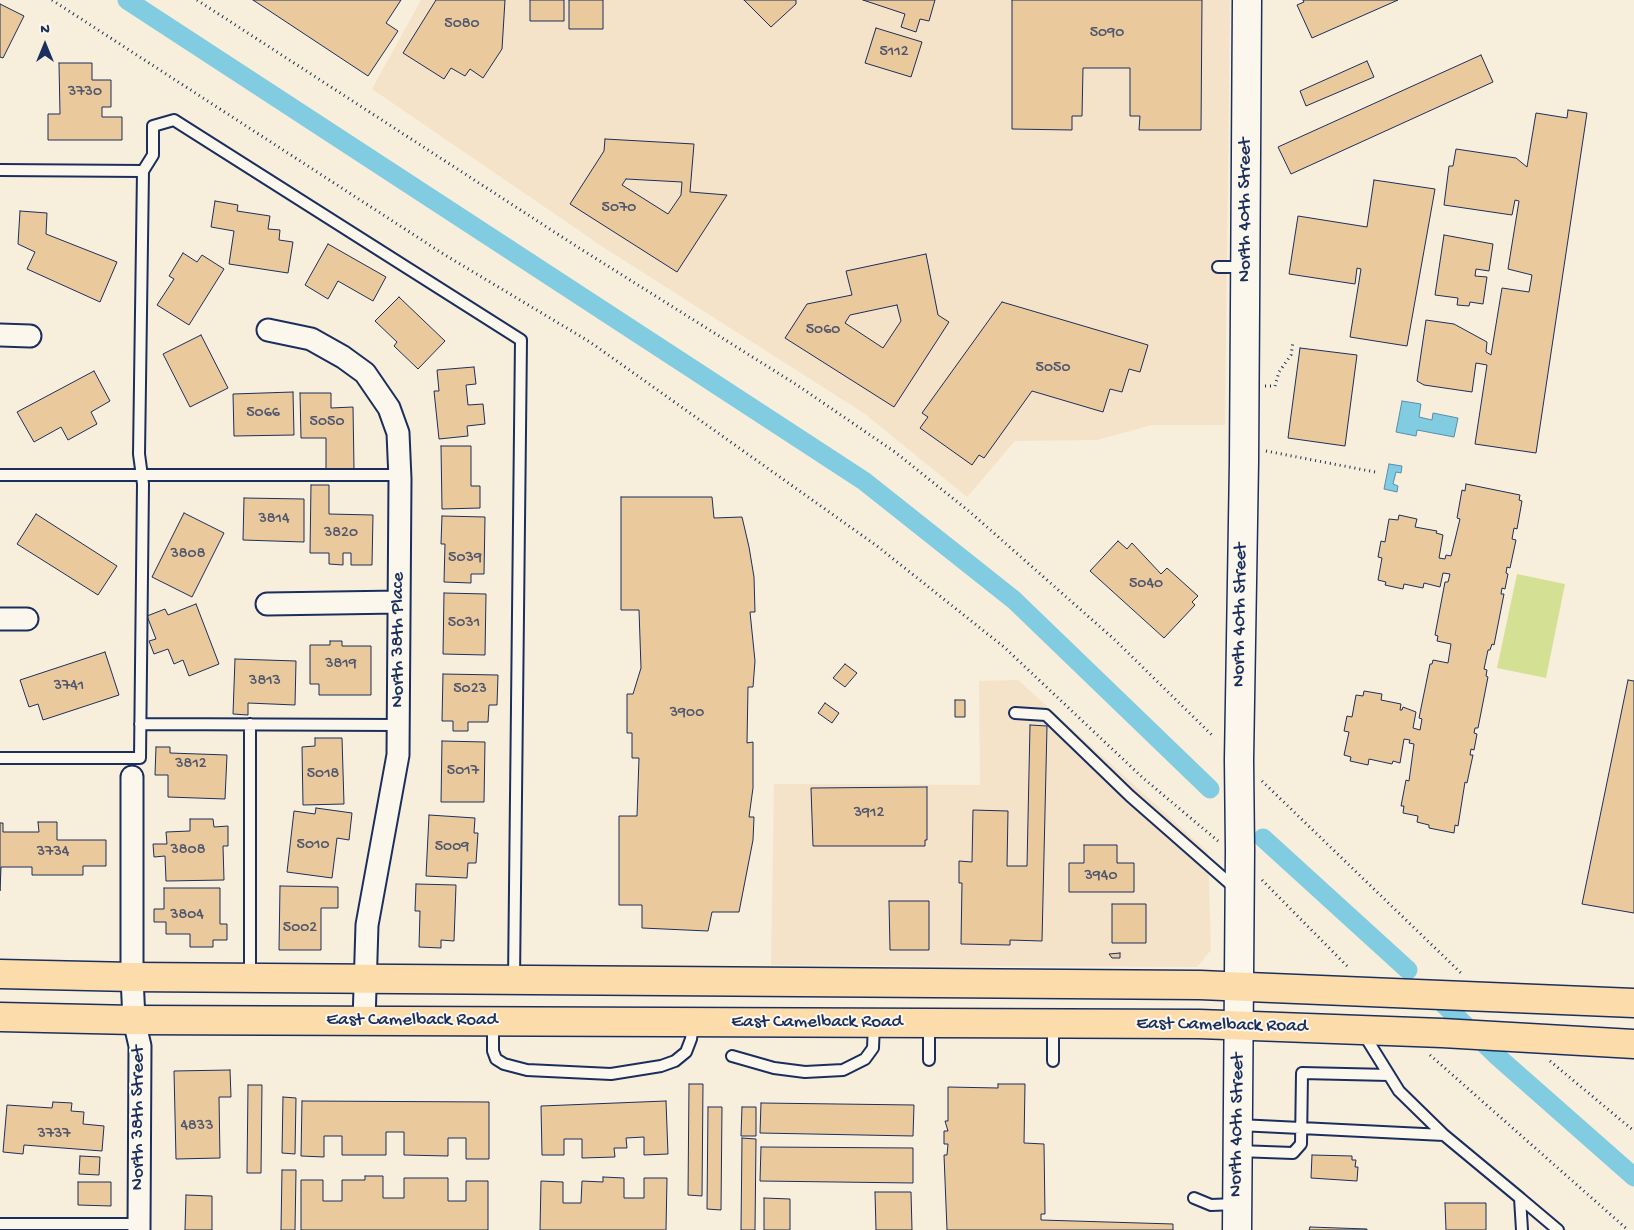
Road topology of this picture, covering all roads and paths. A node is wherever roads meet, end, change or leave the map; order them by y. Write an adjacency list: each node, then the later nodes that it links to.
1 (52, 0): 30 (path)
2 (197, 0): 26 (path)
3 (1247, 0): 7 (main road, North 40th Street)
4 (0, 170): 5 (lane)
5 (143, 171): 16 (lane); 38 (lane)
6 (1218, 267): 7 (lane)
7 (1246, 267): 28 (main road, North 40th Street)
8 (268, 330): 17 (street, North 38th Place)
9 (0, 335): 10 (street)
10 (30, 336)
11 (1293, 342): 12 (path)
12 (1262, 386)
13 (1260, 450): 14 (path)
14 (1375, 472)
15 (0, 475): 16 (lane)
16 (142, 475): 17 (lane); 23 (lane)
17 (400, 475): 18 (street, North 38th Place)
18 (400, 602): 19 (street); 25 (street, North 38th Place)
19 (267, 604)
20 (0, 619): 21 (street)
21 (28, 619)
22 (1015, 713): 32 (lane)
23 (140, 724): 24 (lane); 27 (lane)
24 (250, 724): 25 (lane); 36 (lane)
25 (398, 725): 37 (street, North 38th Place)
26 (1214, 737)
27 (0, 758)
28 (1249, 775): 32 (main road, North 40th Street); 41 (path)
29 (132, 777): 35 (street)
30 (1209, 834)
31 (1265, 883): 33 (path)
32 (1240, 893): 40 (main road, North 40th Street)
33 (1352, 971)
34 (0, 974): 35 (main road)
35 (132, 977): 36 (main road); 44 (street, North 38th Street)
36 (250, 978): 37 (main road)
37 (365, 978): 38 (main road); 45 (street, North 38th Place)
38 (514, 980): 39 (main road)
39 (735, 982): 40 (main road); 48 (main road)
40 (1238, 986): 41 (main road); 52 (main road, North 40th Street)
41 (1463, 986): 42 (main road)
42 (1634, 1003)
43 (0, 1017): 44 (main road, East Camelback Road)
44 (134, 1020): 45 (main road, East Camelback Road); 69 (street, North 38th Street)
45 (364, 1021): 46 (main road, East Camelback Road)
46 (492, 1022): 47 (main road, East Camelback Road); 47 (lane)
47 (693, 1022): 48 (main road, East Camelback Road)
48 (732, 1023): 49 (main road, East Camelback Road)
49 (874, 1023): 50 (main road, East Camelback Road); 57 (lane)
50 (929, 1023): 51 (main road, East Camelback Road); 58 (lane)
51 (1054, 1024): 52 (main road, East Camelback Road); 59 (lane)
52 (1239, 1026): 53 (main road, East Camelback Road); 64 (main road, North 40th Street)
53 (1361, 1030): 54 (main road, East Camelback Road); 60 (lane)
54 (1434, 1042): 55 (main road, East Camelback Road); 72 (path)
55 (1634, 1044)
56 (1542, 1055): 62 (path)
57 (732, 1056)
58 (929, 1060)
59 (1053, 1061)
60 (1389, 1075): 61 (lane); 63 (lane)
61 (1301, 1128): 63 (lane); 64 (lane); 64 (lane)
62 (1634, 1131)
63 (1444, 1135): 66 (lane)
64 (1238, 1138): 67 (main road, North 40th Street)
65 (1194, 1198): 67 (lane)
66 (1520, 1198): 70 (lane); 71 (lane)
67 (1237, 1217)
68 (0, 1224): 69 (lane)
69 (139, 1227)
70 (1522, 1230)
71 (1558, 1230)
72 (1628, 1230)

